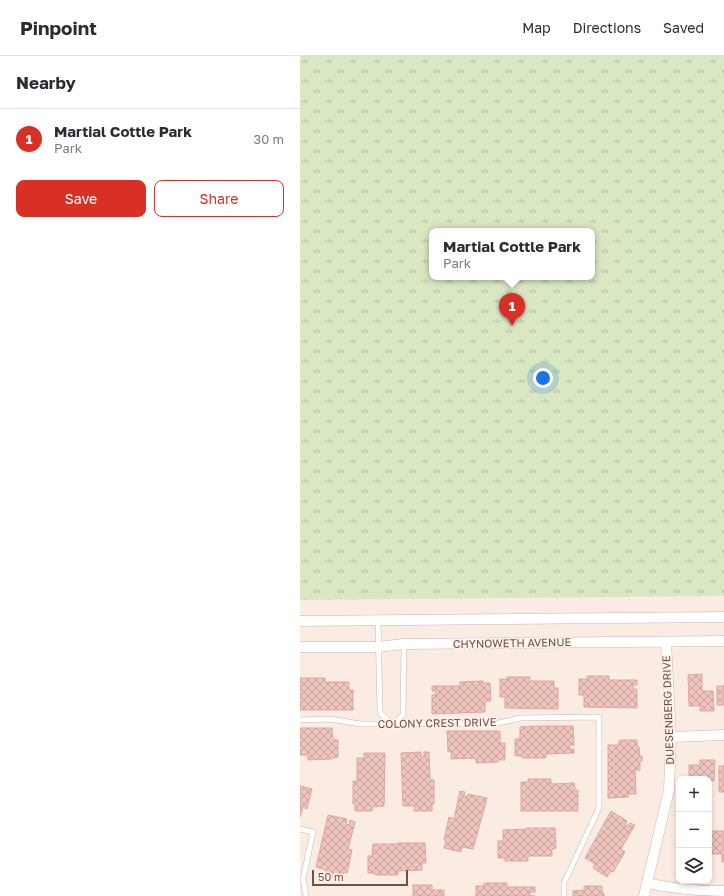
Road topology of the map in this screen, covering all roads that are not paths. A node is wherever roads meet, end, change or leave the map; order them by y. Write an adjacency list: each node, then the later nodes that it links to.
1 (724, 617): 2 (street)
2 (378, 621): 3 (street); 8 (lane)
3 (300, 622)
4 (724, 641): 5 (street, CHYNOWETH AVENUE)
5 (666, 642): 6 (street, CHYNOWETH AVENUE); 12 (street, DUESENBERG DRIVE)
6 (404, 644): 8 (street, CHYNOWETH AVENUE); 10 (lane)
7 (300, 647): 8 (street, CHYNOWETH AVENUE)
8 (378, 647): 10 (lane)
9 (300, 720): 10 (lane, COLONY CREST DRIVE)
10 (393, 724): 17 (lane, COLONY CREST DRIVE)
11 (724, 735): 12 (street)
12 (671, 737): 14 (street, DUESENBERG DRIVE)
13 (300, 829): 16 (lane)
14 (647, 883): 15 (street); 18 (street, DUESENBERG DRIVE)
15 (724, 891)
16 (306, 896)
17 (564, 896)
18 (644, 896)

